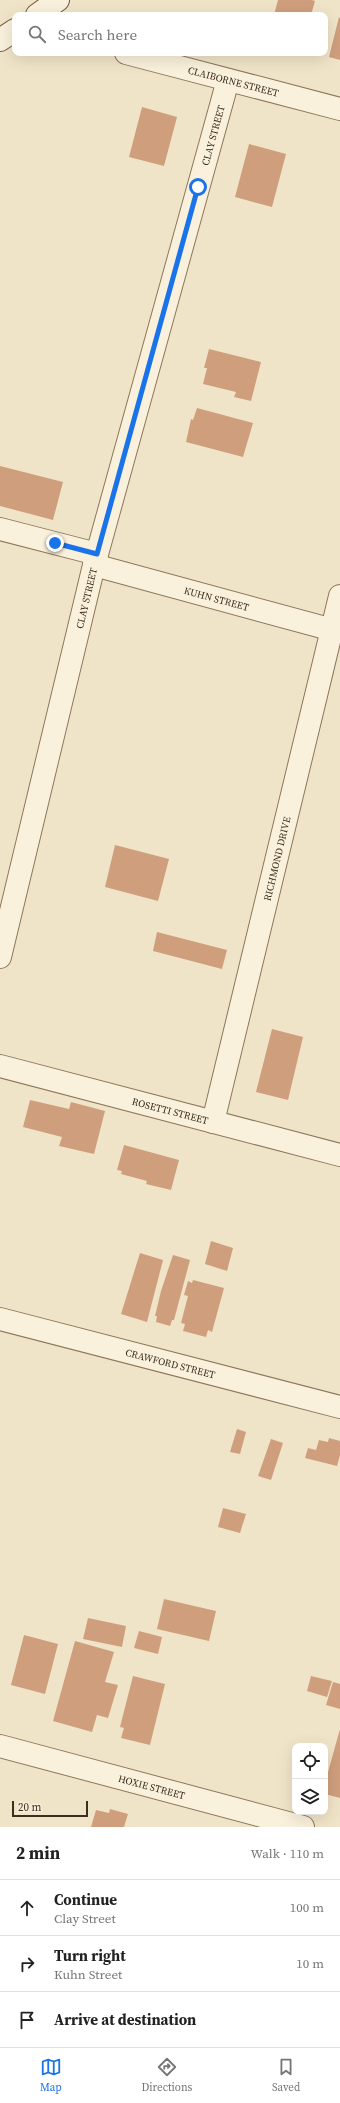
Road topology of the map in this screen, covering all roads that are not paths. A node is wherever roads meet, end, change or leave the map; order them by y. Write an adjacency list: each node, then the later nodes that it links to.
1 (58, 0): 2 (street)
2 (41, 12)
3 (12, 32): 4 (street)
4 (0, 40)
5 (137, 56): 6 (street, CLAIBORNE STREET)
6 (228, 80): 7 (street, CLAIBORNE STREET); 9 (street, CLAY STREET)
7 (340, 109)
8 (0, 529): 9 (street, KUHN STREET)
9 (95, 559): 11 (street, KUHN STREET); 12 (street, CLAY STREET)
10 (340, 596): 11 (street, RICHMOND DRIVE)
11 (336, 631): 14 (street, RICHMOND DRIVE)
12 (0, 956)
13 (0, 1066): 14 (street, ROSETTI STREET)
14 (213, 1122): 15 (street, ROSETTI STREET)
15 (340, 1155)
16 (0, 1319): 17 (street, CRAWFORD STREET)
17 (340, 1407)
18 (0, 1746): 19 (street, HOXIE STREET)
19 (303, 1827)

